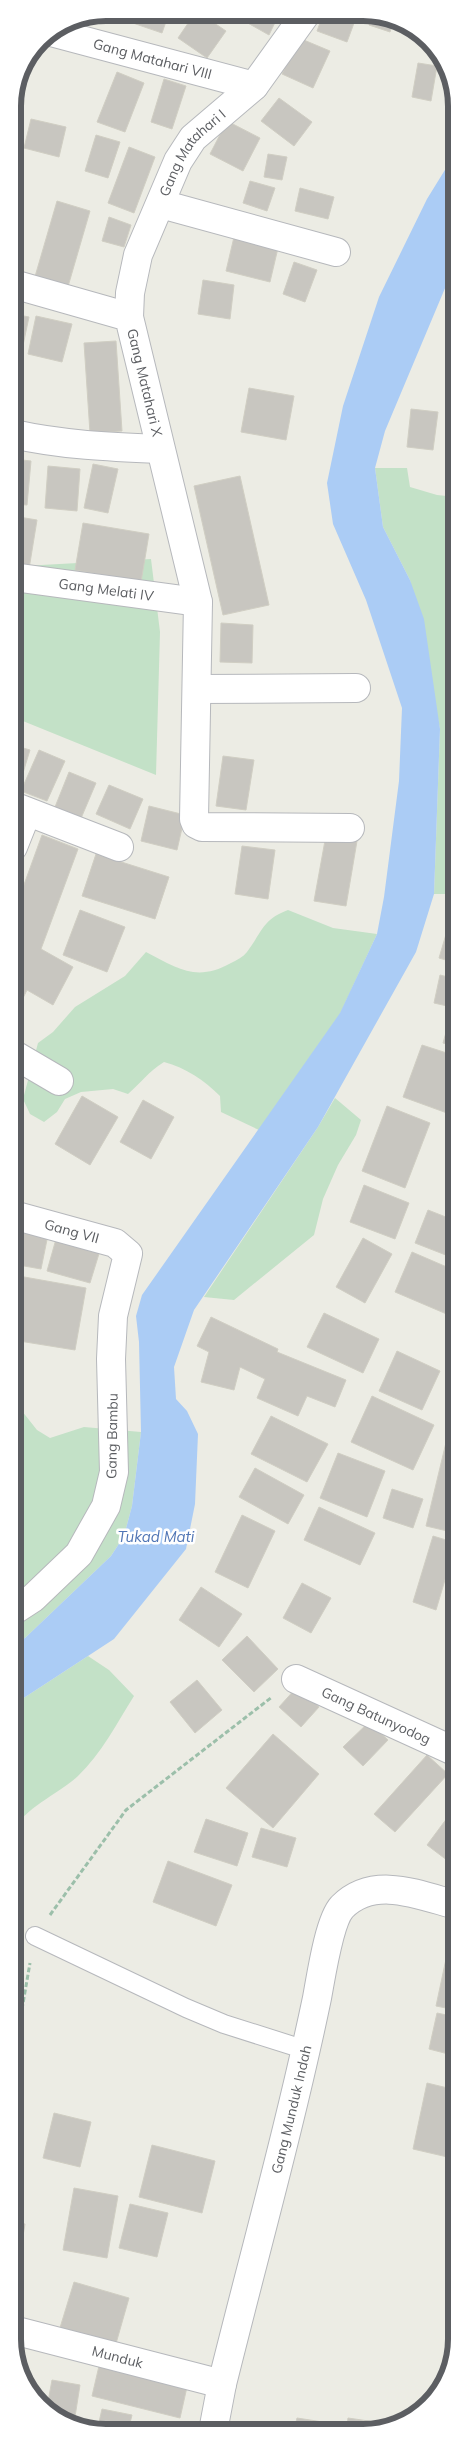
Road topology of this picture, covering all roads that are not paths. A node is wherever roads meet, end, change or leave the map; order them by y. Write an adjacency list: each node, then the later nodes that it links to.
1 (301, 21): 3 (street, Gang Matahari I)
2 (61, 35): 3 (street, Gang Matahari VIII)
3 (254, 86): 4 (street, Gang Matahari I)
4 (161, 204): 5 (street); 7 (street, Gang Matahari I)
5 (336, 252)
6 (21, 286): 7 (street, Gang Matahari X)
7 (129, 317): 9 (street, Gang Matahari X)
8 (21, 436): 9 (street)
9 (160, 449): 11 (street, Gang Matahari X)
10 (21, 578): 11 (street, Gang Melati IV)
11 (198, 602): 13 (street, Gang Matahari X)
12 (356, 688): 13 (street)
13 (197, 689): 15 (street, Gang Matahari X)
14 (21, 809): 16 (street)
15 (350, 828)
16 (119, 847)
17 (21, 1059): 18 (street)
18 (59, 1081)
19 (21, 1217): 20 (street, Gang VII)
20 (128, 1254): 21 (street, Gang Bambu)
21 (21, 1606)
22 (296, 1679): 23 (street, Gang Batunyodog)
23 (448, 1748)
24 (448, 1903): 26 (street, Gang Munduk Indah)
25 (35, 1936): 26 (lane)
26 (306, 2050): 28 (street, Gang Munduk Indah)
27 (21, 2332): 28 (street, Munduk)
28 (222, 2384): 29 (street, Gang Munduk Indah)
29 (214, 2424)

